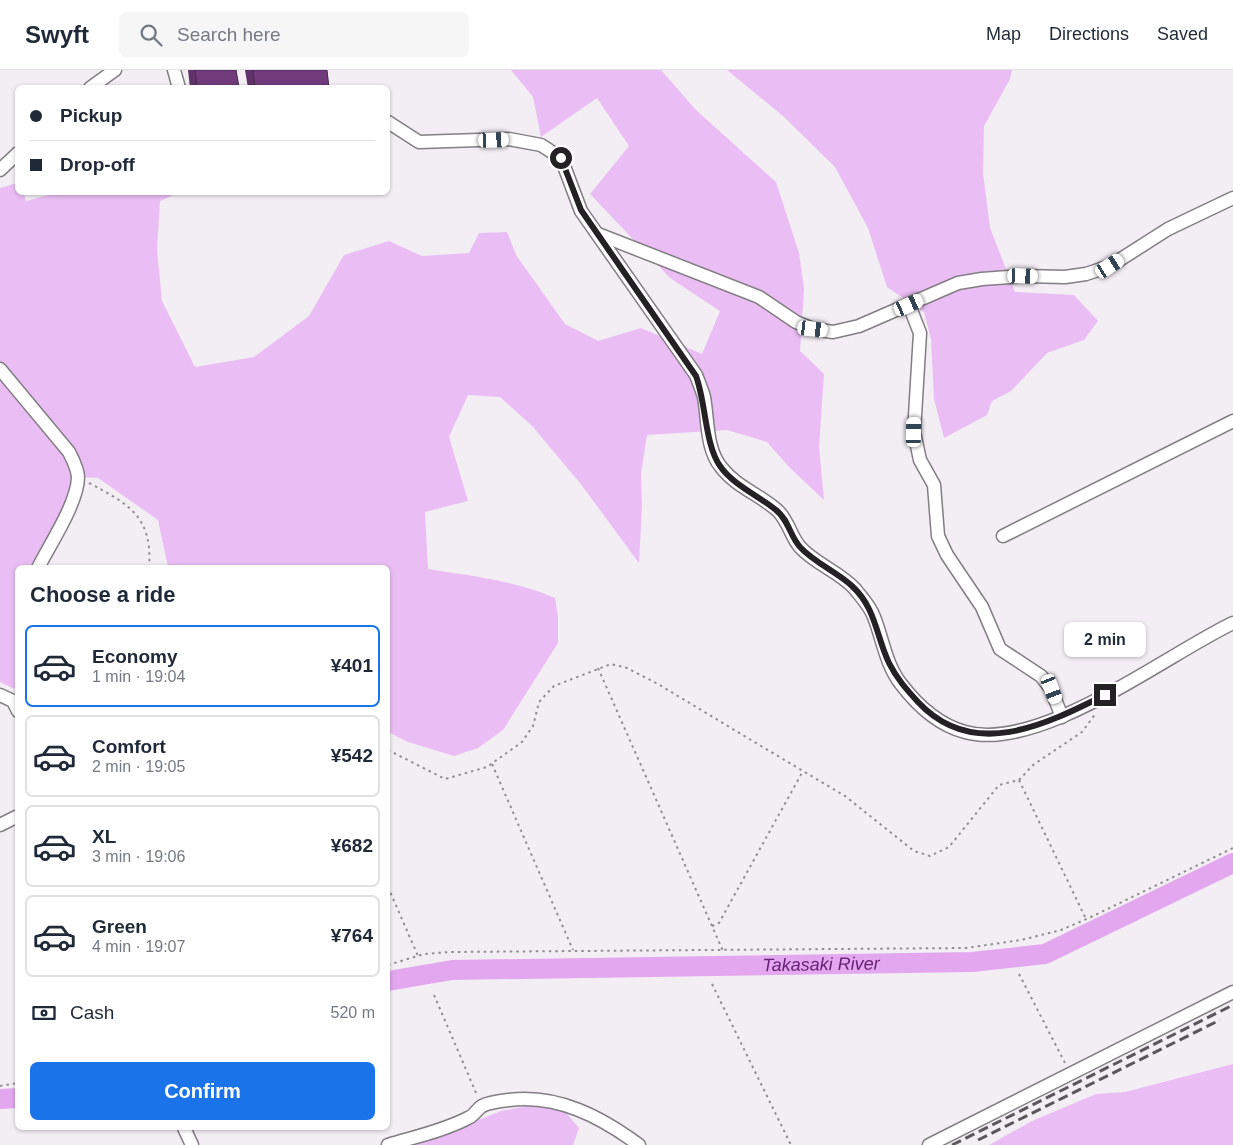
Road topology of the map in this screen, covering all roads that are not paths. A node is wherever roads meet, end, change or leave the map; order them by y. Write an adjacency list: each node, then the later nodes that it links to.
1 (115, 70): 3 (street)
2 (174, 70): 4 (street)
3 (94, 85)
4 (178, 85)
5 (390, 123): 9 (street)
6 (15, 156): 7 (street)
7 (0, 170)
8 (1233, 198): 10 (street)
9 (598, 234): 10 (street); 18 (street)
10 (909, 305): 18 (street)
11 (0, 369): 14 (street)
12 (1233, 421): 13 (street)
13 (1004, 536)
14 (40, 565)
15 (1233, 623): 18 (street)
16 (0, 695): 17 (street)
17 (15, 705)
18 (1062, 717)
19 (15, 818): 20 (street)
20 (0, 825)
21 (1233, 992): 26 (street)
22 (185, 1130): 23 (street)
23 (192, 1145)
24 (388, 1145): 25 (street)
25 (639, 1145)
26 (929, 1145)

